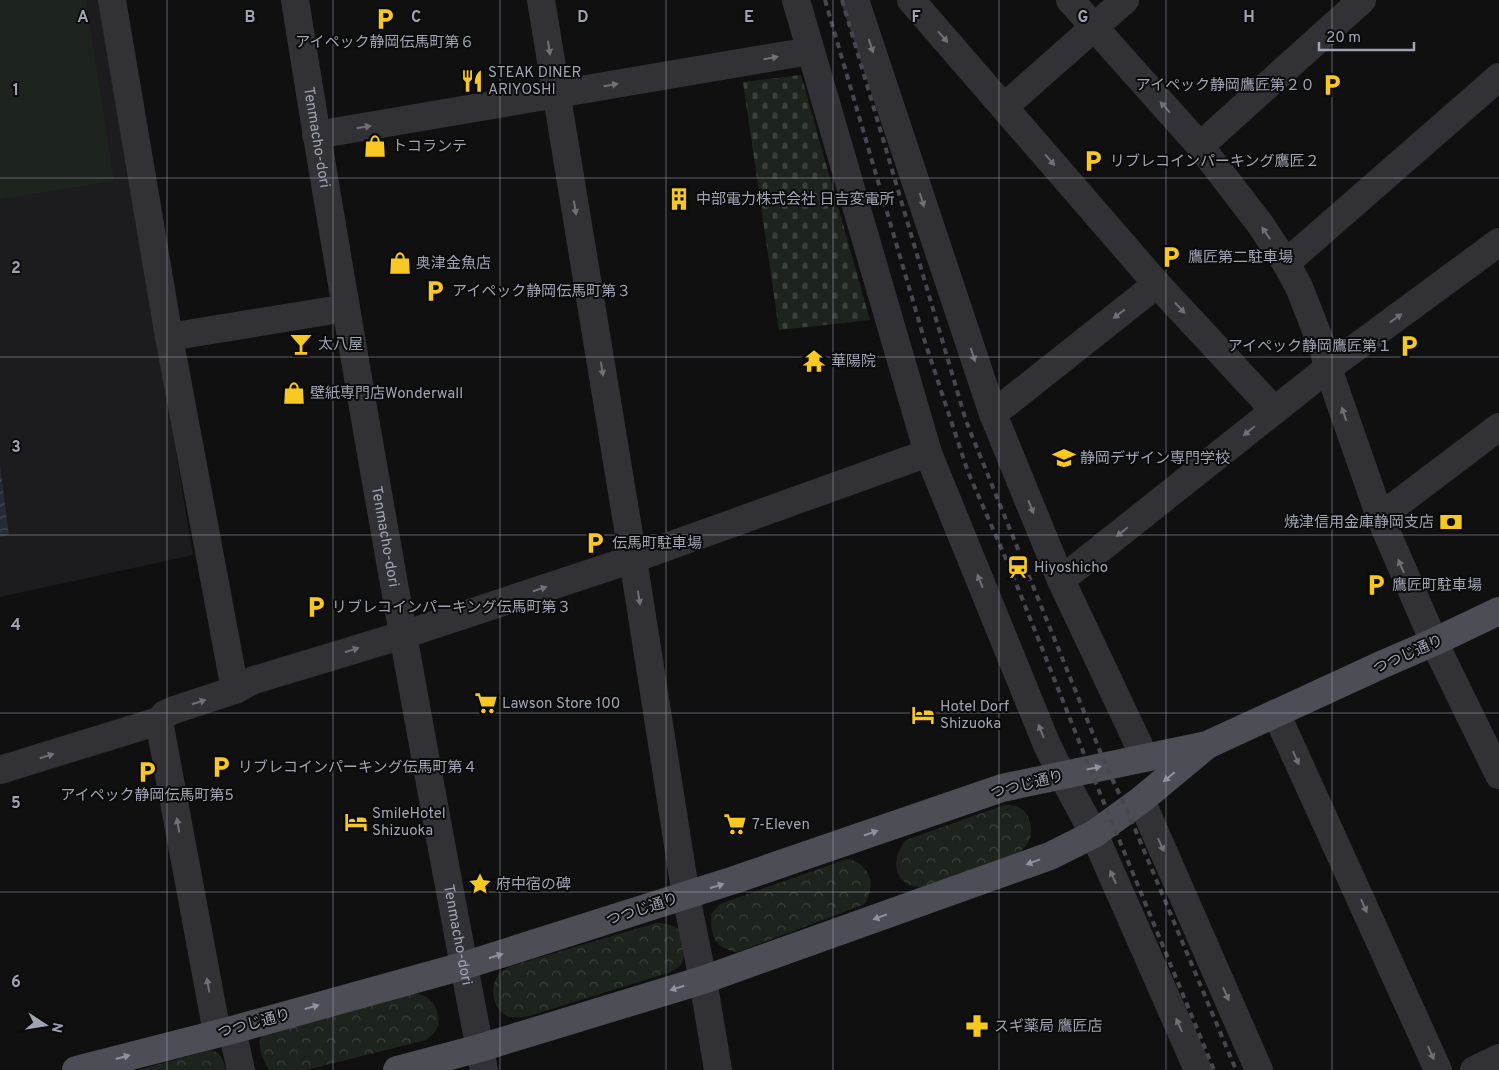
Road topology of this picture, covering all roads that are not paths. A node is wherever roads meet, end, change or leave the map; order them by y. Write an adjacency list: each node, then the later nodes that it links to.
1 (112, 0): 21 (street)
2 (295, 0): 15 (street, Tenmacho-dori)
3 (541, 0): 13 (street, one-way to 13)
4 (796, 0): 11 (street)
5 (855, 0): 24 (street, one-way to 24)
6 (911, 0): 14 (street, one-way to 14)
7 (1070, 0): 10 (street)
8 (1126, 0): 10 (street)
9 (1362, 0): 16 (street)
10 (1094, 28): 14 (street); 16 (street, one-way to 10)
11 (810, 51): 13 (street, one-way to 11); 26 (street)
12 (1499, 78): 18 (street)
13 (556, 95): 15 (street, one-way to 13); 28 (street, one-way to 28)
14 (1004, 107): 19 (street, one-way to 19)
15 (316, 135): 20 (street, Tenmacho-dori)
16 (1200, 146): 18 (street, one-way to 16)
17 (1499, 242): 22 (street, one-way to 17)
18 (1286, 263): 22 (street)
19 (1157, 284): 23 (street, one-way to 23); 24 (street, one-way to 24)
20 (346, 308): 21 (street); 31 (street, Tenmacho-dori)
21 (169, 337): 33 (street)
22 (1328, 368): 23 (street); 27 (street, one-way to 22)
23 (1274, 410): 29 (street, one-way to 29)
24 (993, 414): 29 (street, one-way to 29)
25 (1499, 427): 27 (street)
26 (928, 453): 28 (street); 39 (street, one-way to 26)
27 (1380, 517): 32 (street, one-way to 27)
28 (633, 558): 31 (street, one-way to 28); 43 (street, one-way to 43)
29 (1061, 580): 37 (street)
30 (1499, 611): 32 (main road, つつじ通り)
31 (403, 635): 33 (street, one-way to 31); 44 (street, Tenmacho-dori)
32 (1434, 642): 34 (main road, つつじ通り); 40 (street)
33 (236, 690): 35 (street, one-way to 33)
34 (1276, 713): 36 (main road, つつじ通り); 55 (street, one-way to 55)
35 (159, 721): 38 (street, one-way to 35); 46 (street, one-way to 35)
36 (1207, 745): 37 (main road, つつじ通り); 41 (main road, つつじ通り, one-way to 41)
37 (1145, 758): 39 (main road, つつじ通り, one-way to 37)
38 (0, 770)
39 (1062, 775): 42 (street); 43 (main road, つつじ通り, one-way to 39)
40 (1499, 775)
41 (1141, 800): 42 (main road, つつじ通り); 54 (street, one-way to 54)
42 (1094, 834): 45 (main road, つつじ通り, one-way to 45); 53 (street, one-way to 42)
43 (686, 896): 44 (main road, つつじ通り, one-way to 43); 45 (street)
44 (463, 966): 46 (main road, つつじ通り, one-way to 44); 48 (street, Tenmacho-dori)
45 (703, 980): 48 (main road, つつじ通り, one-way to 48); 52 (street)
46 (224, 1031): 49 (main road, つつじ通り, one-way to 46); 50 (street)
47 (1499, 1058): 56 (street)
48 (482, 1059): 51 (main road, つつじ通り)
49 (76, 1070)
50 (241, 1070)
51 (398, 1070)
52 (718, 1070)
53 (1198, 1070)
54 (1259, 1070)
55 (1438, 1070)
56 (1474, 1070)

